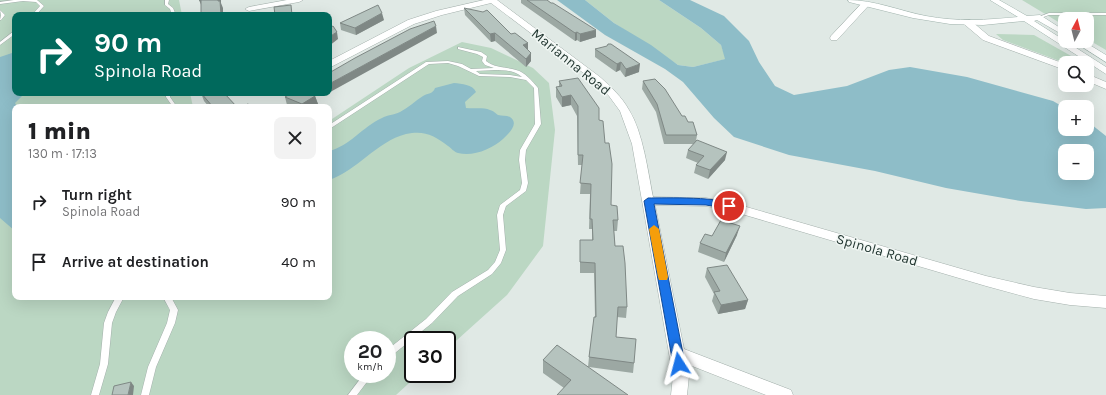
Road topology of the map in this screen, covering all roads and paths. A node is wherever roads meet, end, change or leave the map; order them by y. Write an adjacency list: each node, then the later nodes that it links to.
1 (167, 0): 12 (lane)
2 (246, 0): 13 (street)
3 (299, 0): 13 (street)
4 (493, 0): 26 (street); 35 (street, Marianna Road)
5 (852, 0): 9 (street)
6 (994, 0): 17 (street)
7 (1008, 0): 15 (street)
8 (0, 3): 11 (lane)
9 (866, 4): 18 (street); 21 (street)
10 (0, 11): 16 (lane)
11 (37, 12)
12 (173, 12)
13 (249, 12)
14 (1106, 14): 15 (lane)
15 (1038, 18): 17 (street); 19 (street)
16 (0, 19)
17 (1026, 19): 18 (street); 30 (street)
18 (967, 22): 27 (street)
19 (1058, 30)
20 (12, 34): 22 (lane)
21 (834, 38)
22 (0, 44)
23 (460, 48): 28 (lane)
24 (1088, 48): 25 (street)
25 (1106, 59)
26 (332, 63)
27 (1058, 64)
28 (501, 69): 29 (lane); 31 (lane)
29 (471, 70): 31 (lane); 34 (lane)
30 (1106, 71)
31 (527, 79): 39 (lane)
32 (1094, 80): 33 (street)
33 (1106, 86)
34 (332, 125)
35 (648, 201): 38 (street, Spinola Road); 40 (street, Marianna Road)
36 (118, 300): 42 (lane)
37 (169, 300): 43 (lane)
38 (1106, 302)
39 (396, 348)
40 (678, 353): 45 (street, Marianna Road); 46 (street)
41 (362, 383): 44 (lane)
42 (95, 395)
43 (146, 395)
44 (352, 395)
45 (679, 395)
46 (785, 395)

